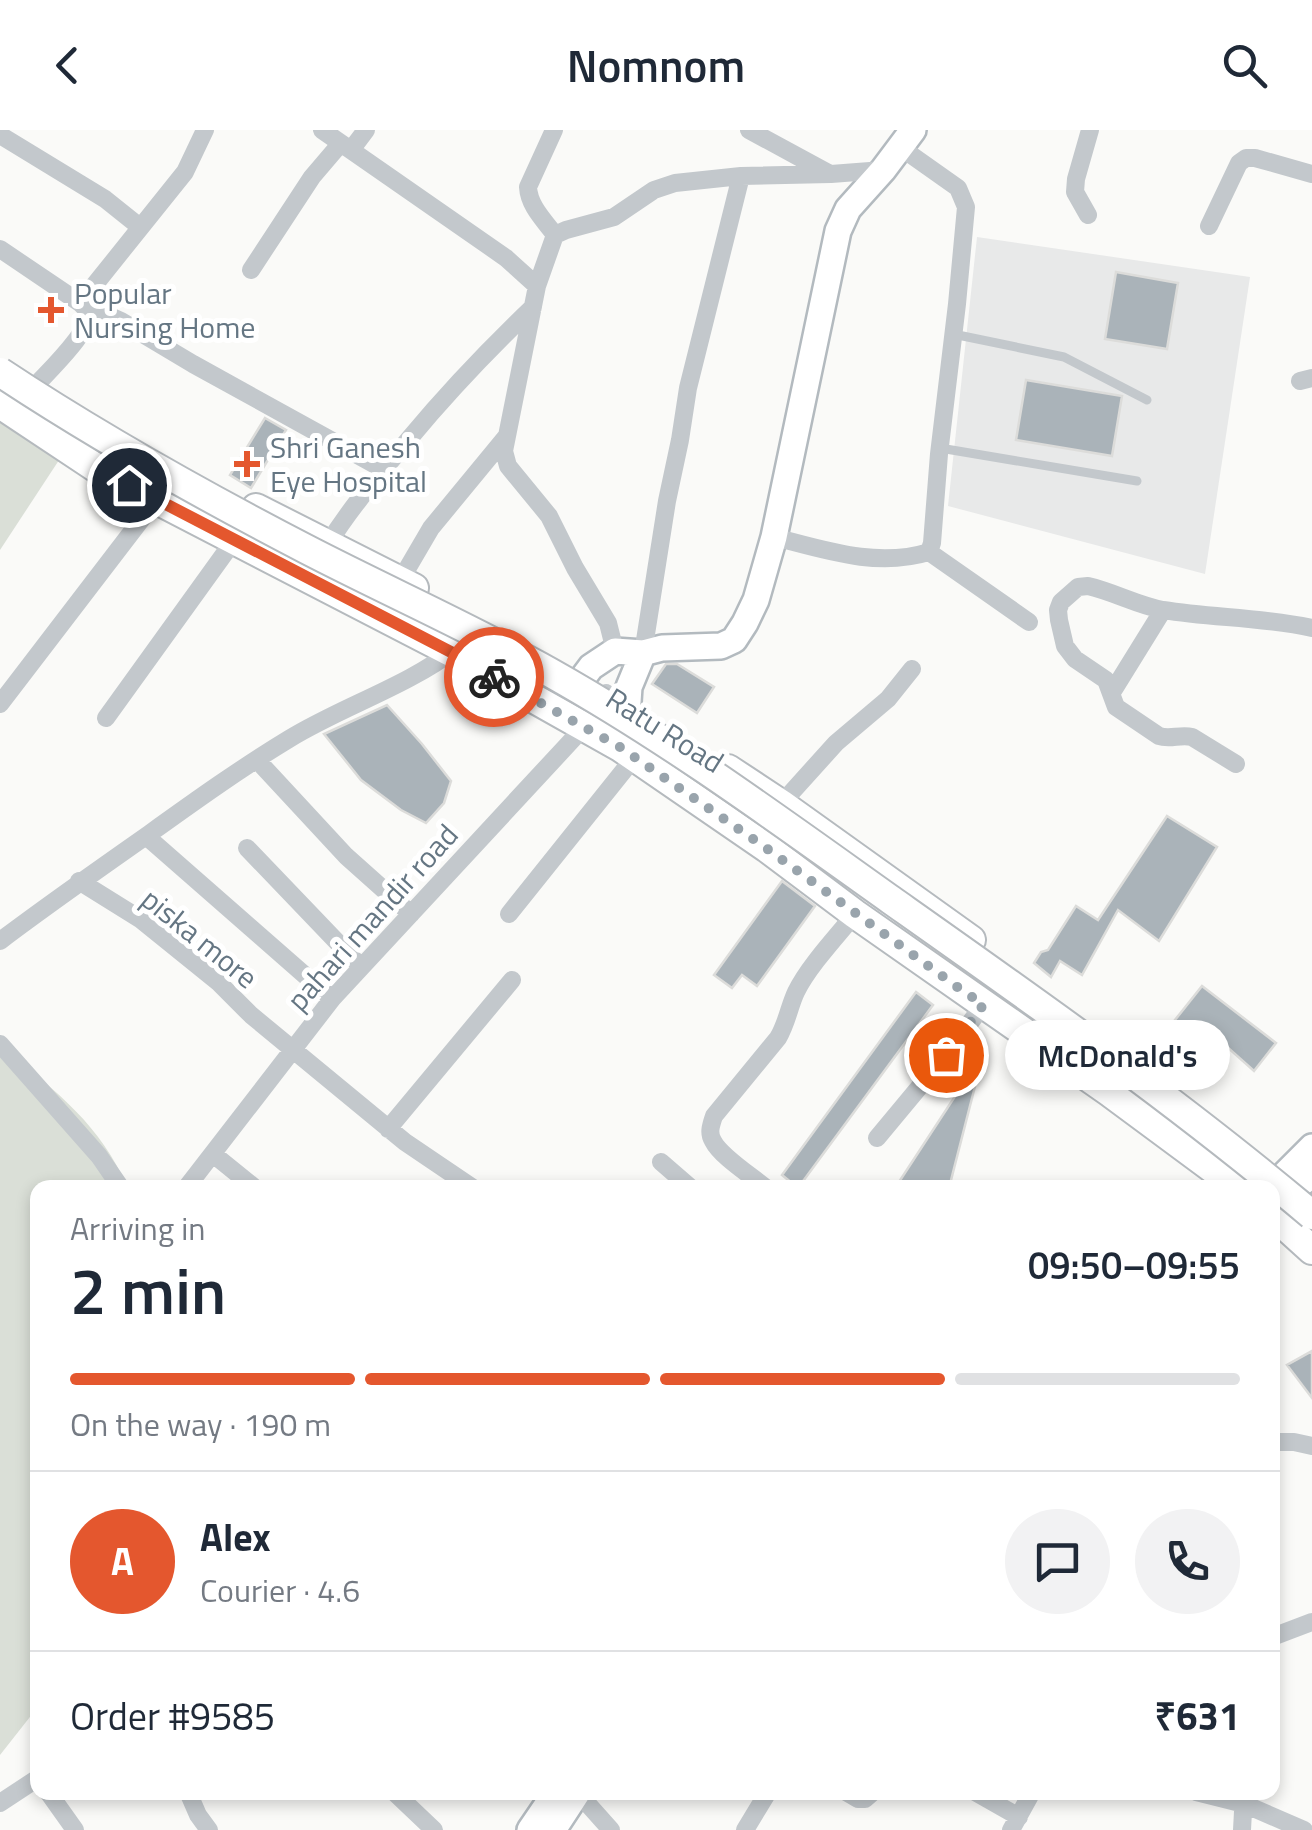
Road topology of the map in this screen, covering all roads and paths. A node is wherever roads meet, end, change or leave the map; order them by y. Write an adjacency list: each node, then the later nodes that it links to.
1 (205, 130): 16 (street)
2 (322, 130): 9 (street)
3 (366, 130): 9 (street)
4 (554, 130): 17 (street)
5 (749, 130): 11 (street)
6 (1090, 130): 14 (street)
7 (0, 135): 16 (street)
8 (906, 138): 10 (street); 23 (street)
9 (346, 146): 19 (street); 20 (street)
10 (883, 170): 11 (street); 35 (street)
11 (831, 174): 13 (street)
12 (1312, 174): 15 (street)
13 (741, 176): 17 (street); 46 (street)
14 (1088, 214)
15 (1209, 226)
16 (140, 227): 21 (street)
17 (555, 235): 20 (street)
18 (0, 248): 21 (street)
19 (251, 270)
20 (537, 286): 22 (street)
21 (80, 303): 26 (street); 32 (street)
22 (533, 307): 30 (street); 32 (street)
23 (953, 334): 28 (lane); 31 (street)
24 (0, 358): 26 (main road, Ratu Road)
25 (0, 372): 84 (main road, bridge)
26 (38, 384): 37 (main road, Ratu Road)
27 (0, 389): 83 (main road)
28 (1147, 400)
29 (0, 404): 34 (main road, Ratu Road)
30 (506, 436): 39 (street); 44 (street)
31 (940, 448): 33 (lane); 38 (street)
32 (383, 469): 37 (street)
33 (1137, 482)
34 (157, 500): 36 (main road, Ratu Road); 50 (street)
35 (774, 537): 38 (street); 46 (street)
36 (235, 540): 45 (main road, Ratu Road); 51 (street)
37 (328, 544): 39 (main road, Ratu Road)
38 (929, 552): 41 (street)
39 (400, 581): 42 (main road, Ratu Road)
40 (1163, 610): 43 (street); 49 (street); 49 (street)
41 (1029, 622)
42 (485, 625): 45 (street); 48 (main road, Ratu Road)
43 (1312, 628)
44 (616, 651): 46 (street); 48 (street)
45 (451, 652): 53 (main road, Ratu Road); 55 (street)
46 (644, 653): 48 (street)
47 (912, 669): 57 (street)
48 (606, 691): 52 (main road, Ratu Road); 53 (street, pahari mandir road)
49 (1111, 694): 56 (street)
50 (0, 704)
51 (106, 718)
52 (657, 723): 54 (street); 57 (main road, Ratu Road)
53 (585, 726): 54 (main road, Ratu Road); 61 (street, pahari mandir road)
54 (635, 759): 62 (street); 63 (main road, Ratu Road)
55 (257, 760): 58 (street); 61 (street)
56 (1236, 764)
57 (781, 804): 85 (main road, Ratu Road)
58 (146, 836): 60 (street); 67 (street)
59 (246, 848): 65 (street)
60 (79, 882): 64 (street); 70 (street, piska more)
61 (410, 914): 65 (street, pahari mandir road)
62 (509, 914)
63 (854, 914): 68 (main road, Ratu Road); 81 (street)
64 (0, 941)
65 (361, 967): 67 (street, pahari mandir road)
66 (512, 980): 71 (street)
67 (332, 999): 70 (street, pahari mandir road)
68 (984, 1004): 72 (street); 82 (main road, Ratu Road)
69 (0, 1044): 76 (street)
70 (292, 1048): 71 (street, piska more); 74 (street, pahari mandir road)
71 (388, 1129): 79 (street, piska more)
72 (877, 1138)
73 (1312, 1148): 87 (street)
74 (214, 1154): 77 (street, pahari mandir road); 78 (street)
75 (661, 1162): 80 (street)
76 (116, 1180)
77 (193, 1180)
78 (245, 1180)
79 (460, 1180)
80 (682, 1180)
81 (756, 1180)
82 (1228, 1180)
83 (1264, 1180)
84 (1271, 1180)
85 (1274, 1180)
86 (1280, 1188): 88 (main road, bridge)
87 (1284, 1190): 90 (main road)
88 (1312, 1215)
89 (1280, 1221): 91 (main road)
90 (1312, 1235)
91 (1312, 1250)
92 (1280, 1442): 93 (street)
93 (1312, 1446)
94 (1312, 1622): 95 (street)
95 (1280, 1634)
96 (30, 1783): 108 (street)
97 (53, 1800): 110 (street)
98 (191, 1800): 111 (street)
99 (402, 1800): 112 (street)
100 (551, 1800): 113 (street)
101 (573, 1800): 114 (street)
102 (584, 1800): 115 (street)
103 (763, 1800): 116 (street)
104 (985, 1800): 109 (street)
105 (1028, 1800): 109 (street)
106 (1244, 1800): 117 (street)
107 (1248, 1800): 118 (street)
108 (0, 1804)
109 (1015, 1823)
110 (69, 1828)
111 (208, 1830)
112 (434, 1830)
113 (530, 1830)
114 (553, 1830)
115 (611, 1830)
116 (745, 1830)
117 (1242, 1830)
118 (1304, 1830)

